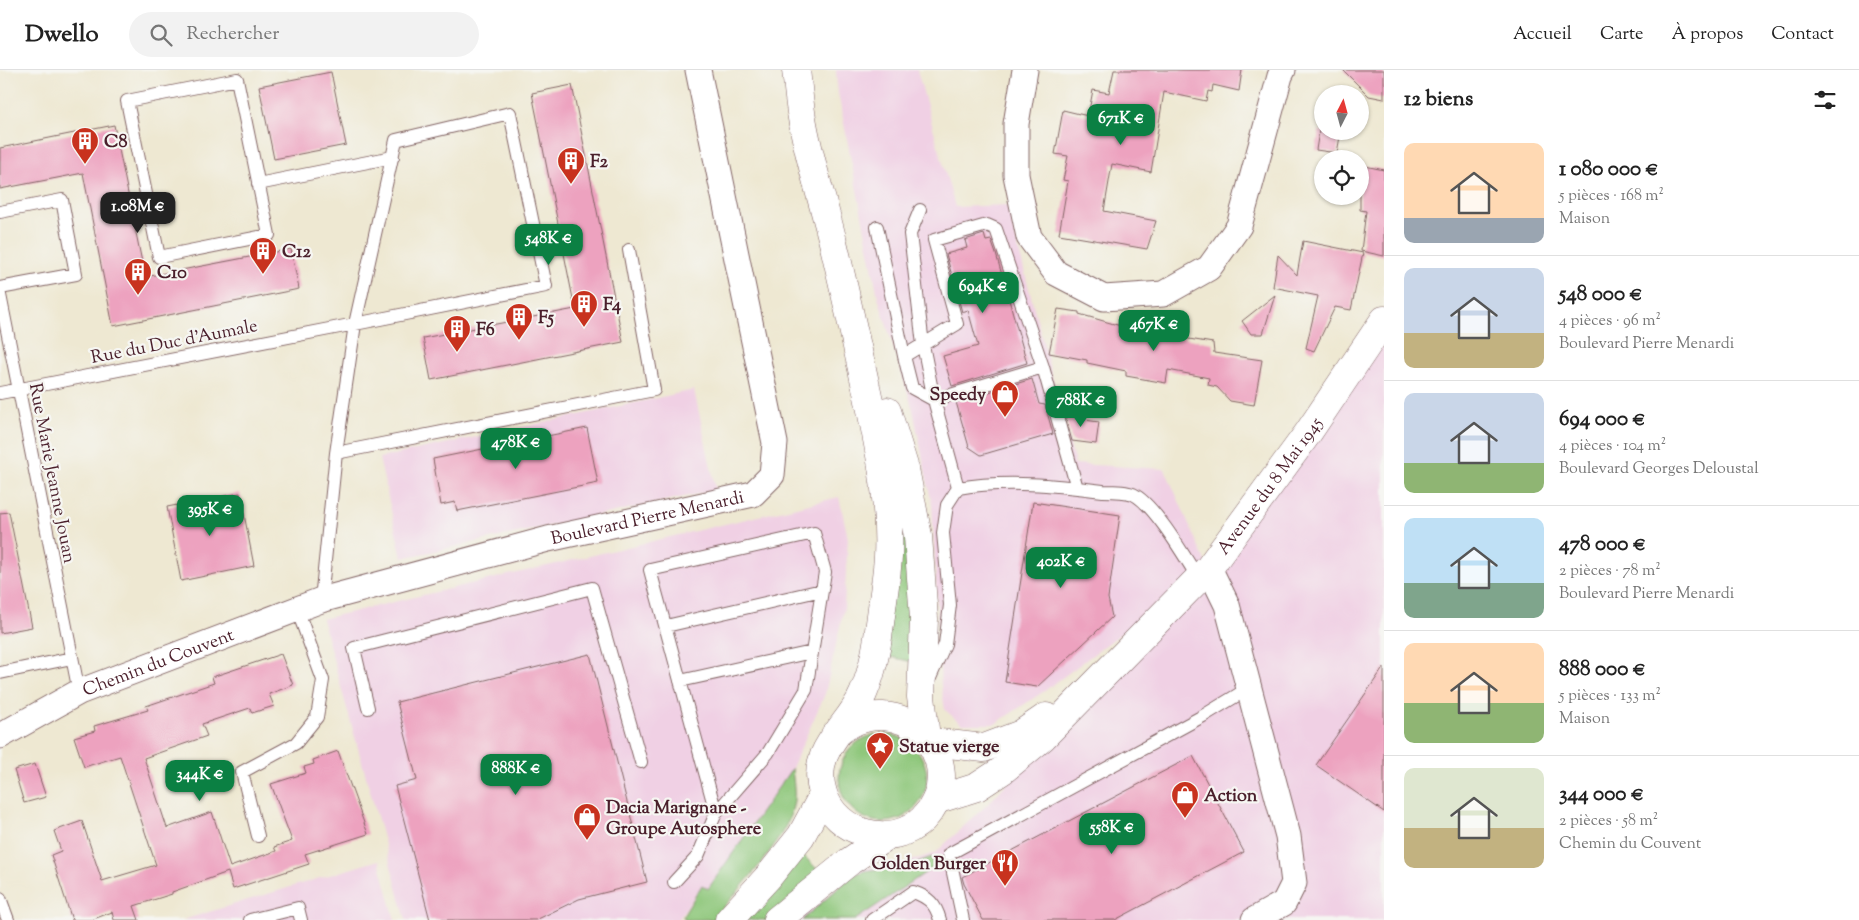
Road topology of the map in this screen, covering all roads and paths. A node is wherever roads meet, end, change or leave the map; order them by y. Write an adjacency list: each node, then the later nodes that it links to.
1 (698, 70): 27 (street, Boulevard Pierre Menardi)
2 (796, 70): 10 (main road)
3 (1025, 70): 4 (street)
4 (1283, 70)
5 (392, 157): 6 (lane); 15 (lane); 15 (lane, Rue du Duc d'Aumale)
6 (258, 184): 6 (lane)
7 (920, 210): 16 (lane)
8 (0, 212): 12 (lane)
9 (878, 227): 17 (lane)
10 (834, 245): 37 (main road); 39 (main road)
11 (629, 250): 22 (lane)
12 (0, 288)
13 (0, 294): 19 (lane, Rue Marie Jeanne Jouan)
14 (1384, 320): 25 (main road, Avenue du 8 Mai 1945)
15 (356, 324): 19 (lane, Rue du Duc d'Aumale); 22 (lane)
16 (923, 345): 17 (lane); 18 (lane); 21 (lane)
17 (904, 356): 21 (lane)
18 (1043, 367): 21 (lane); 24 (lane)
19 (19, 389): 20 (lane, Rue du Duc d'Aumale); 32 (lane, Rue Marie Jeanne Jouan)
20 (0, 393)
21 (934, 400): 23 (lane)
22 (336, 453): 27 (lane)
23 (958, 488): 24 (lane); 37 (lane)
24 (1077, 488): 25 (lane)
25 (1203, 573): 30 (main road, Avenue du 8 Mai 1945); 35 (street)
26 (822, 590): 29 (lane); 29 (lane); 31 (lane)
27 (321, 600): 28 (street, Chemin du Couvent)
28 (297, 609): 36 (street, Chemin du Couvent); 46 (lane)
29 (666, 626): 34 (lane)
30 (1138, 638): 41 (main road); 44 (main road)
31 (812, 652): 34 (lane); 45 (lane)
32 (72, 658): 33 (lane); 36 (lane, Rue Marie Jeanne Jouan)
33 (0, 673)
34 (680, 681): 45 (lane)
35 (1249, 688): 57 (lane); 58 (street)
36 (79, 692): 40 (street, Chemin du Couvent)
37 (921, 697): 41 (main road)
38 (368, 708): 42 (lane)
39 (835, 735): 41 (main road); 43 (main road)
40 (0, 736)
41 (929, 740): 44 (main road)
42 (641, 762)
43 (823, 795): 47 (main road); 53 (main road)
44 (936, 800): 47 (main road)
45 (716, 813): 48 (lane)
46 (258, 836)
47 (887, 836): 54 (main road)
48 (674, 882)
49 (0, 898): 51 (lane)
50 (300, 914): 52 (lane)
51 (8, 920)
52 (250, 920)
53 (729, 920)
54 (777, 920)
55 (872, 920): 56 (lane)
56 (940, 920)
57 (963, 920)
58 (1254, 920)

